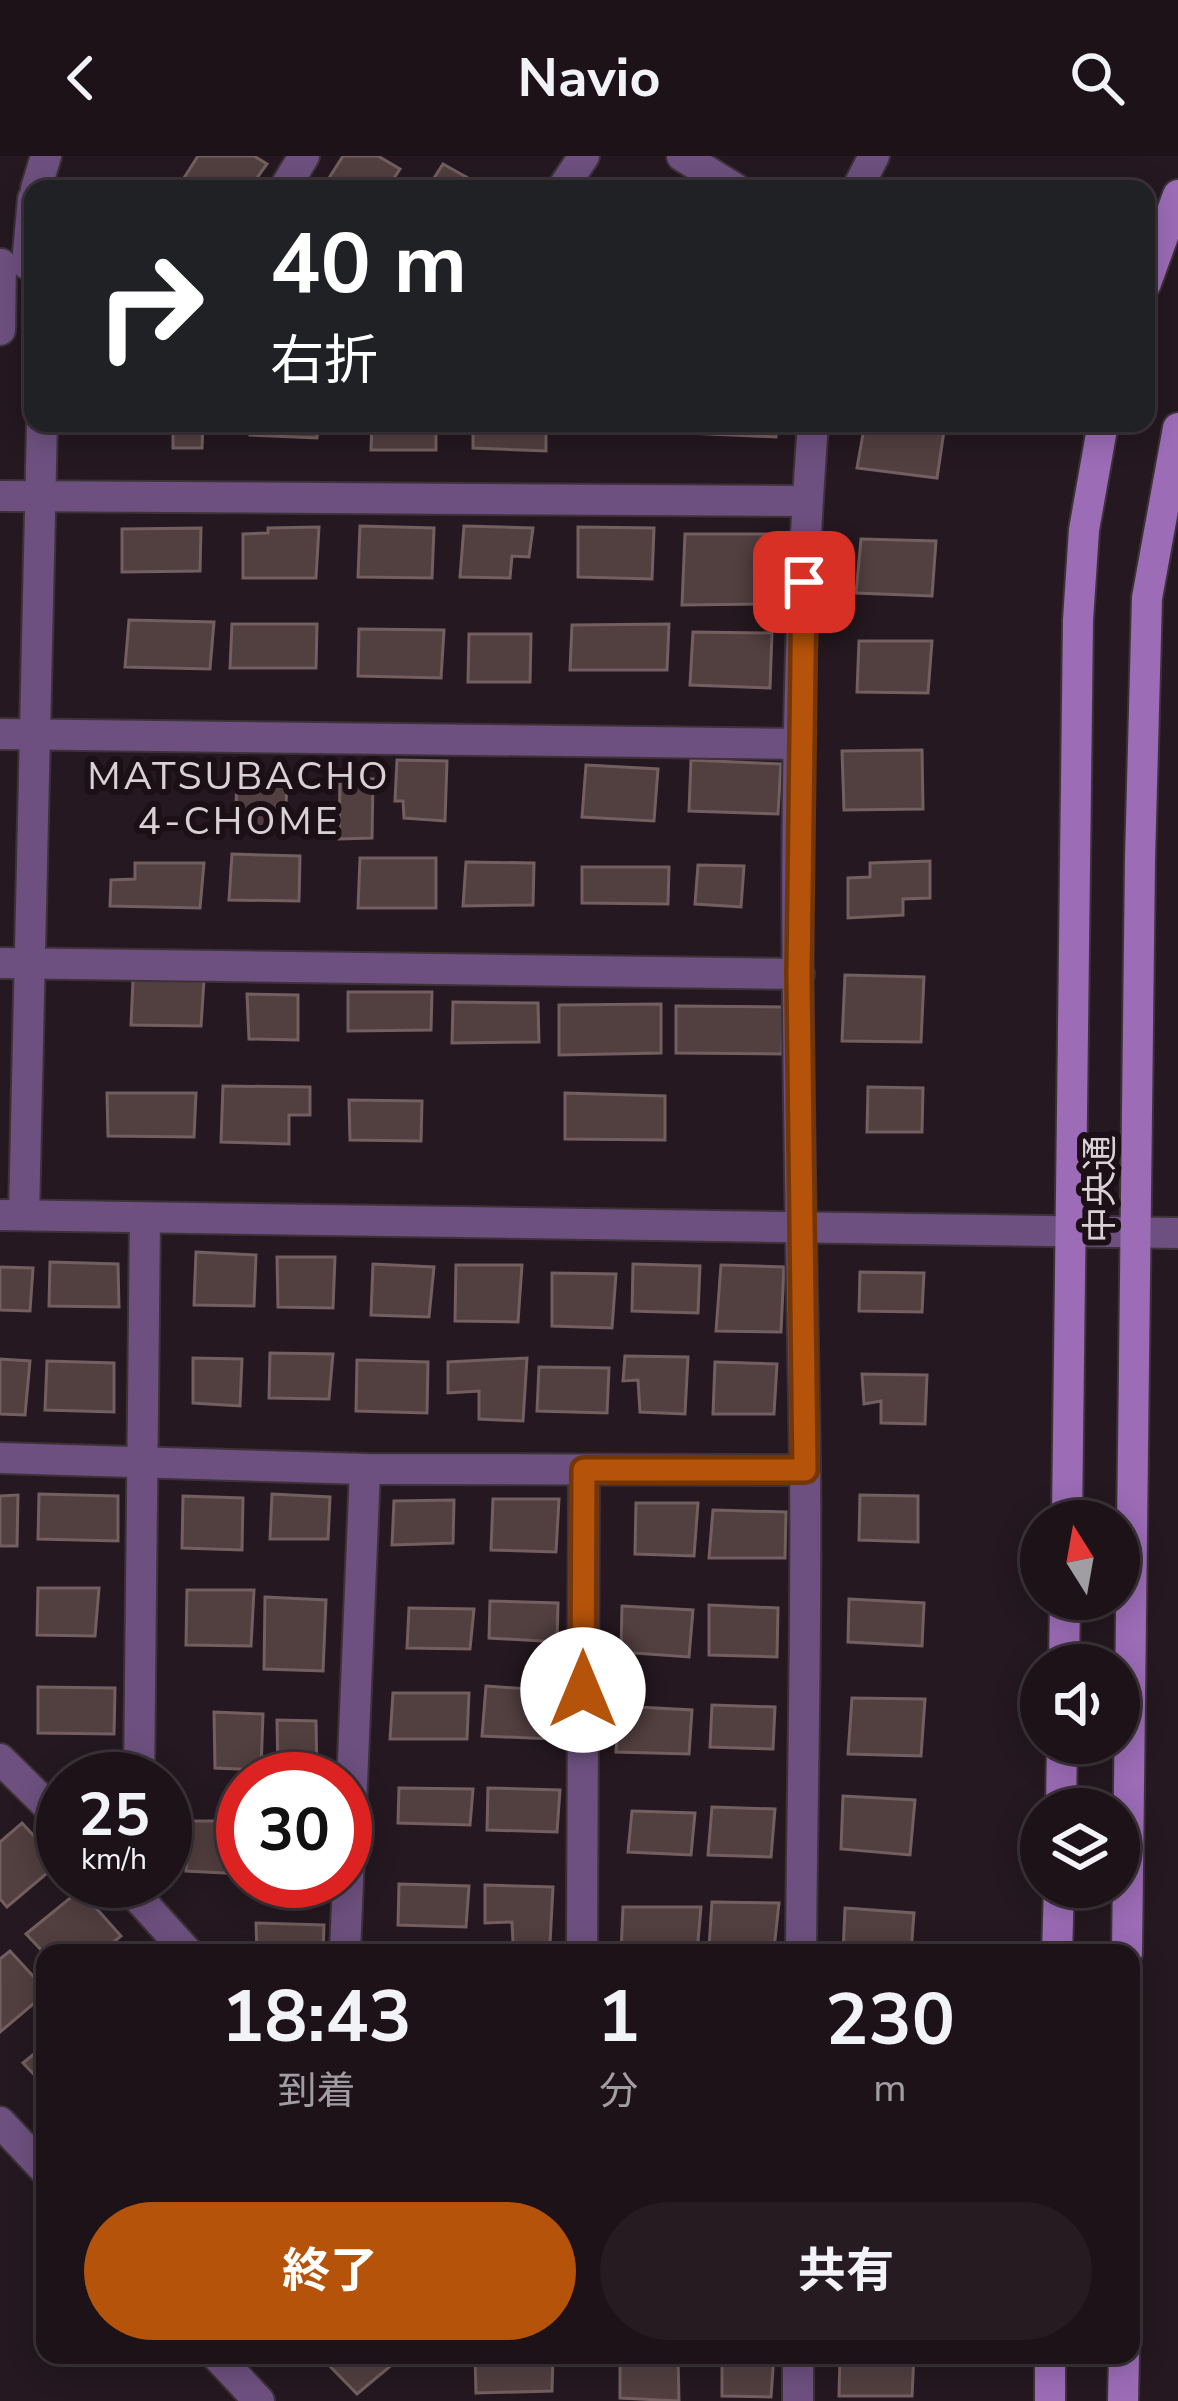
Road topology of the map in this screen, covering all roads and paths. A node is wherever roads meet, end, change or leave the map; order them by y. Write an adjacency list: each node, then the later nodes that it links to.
1 (682, 156): 2 (street)
2 (721, 180)
3 (1178, 195): 5 (street)
4 (24, 232): 6 (street)
5 (1155, 258)
6 (15, 264): 7 (street)
7 (0, 329)
8 (1178, 428): 26 (street, 中央通)
9 (42, 432): 13 (street)
10 (811, 432): 14 (street)
11 (1100, 432): 24 (street, 中央通)
12 (0, 496): 13 (street)
13 (40, 496): 14 (street); 16 (street)
14 (807, 501): 17 (street)
15 (0, 734): 16 (street)
16 (35, 735): 17 (street); 19 (street)
17 (800, 744): 20 (street)
18 (0, 963): 19 (street)
19 (32, 964): 20 (street); 21 (street)
20 (799, 974): 23 (street)
21 (12, 1215): 22 (street)
22 (146, 1218): 23 (street); 28 (street)
23 (800, 1227): 24 (street); 31 (street)
24 (1073, 1232): 26 (street); 32 (street, 中央通)
25 (1178, 1232): 26 (street)
26 (1138, 1233): 43 (street, 中央通)
27 (0, 1458): 28 (street)
28 (143, 1465): 29 (street); 33 (street)
29 (365, 1469): 30 (street); 39 (street)
30 (584, 1470): 31 (street); 40 (street)
31 (805, 1470): 41 (street)
32 (1067, 1500)
33 (139, 1752)
34 (0, 1759): 35 (street)
35 (36, 1794)
36 (150, 1908): 38 (street)
37 (1059, 1908): 42 (street)
38 (180, 1944)
39 (345, 1944)
40 (582, 1944)
41 (801, 1944)
42 (1058, 1944)
43 (1127, 1944)
44 (0, 2122): 45 (street)
45 (36, 2160)
46 (224, 2364): 50 (street)
47 (798, 2364): 51 (street)
48 (1050, 2364): 52 (street)
49 (1124, 2364): 53 (street)
50 (259, 2401)
51 (798, 2401)
52 (1050, 2401)
53 (1124, 2401)

